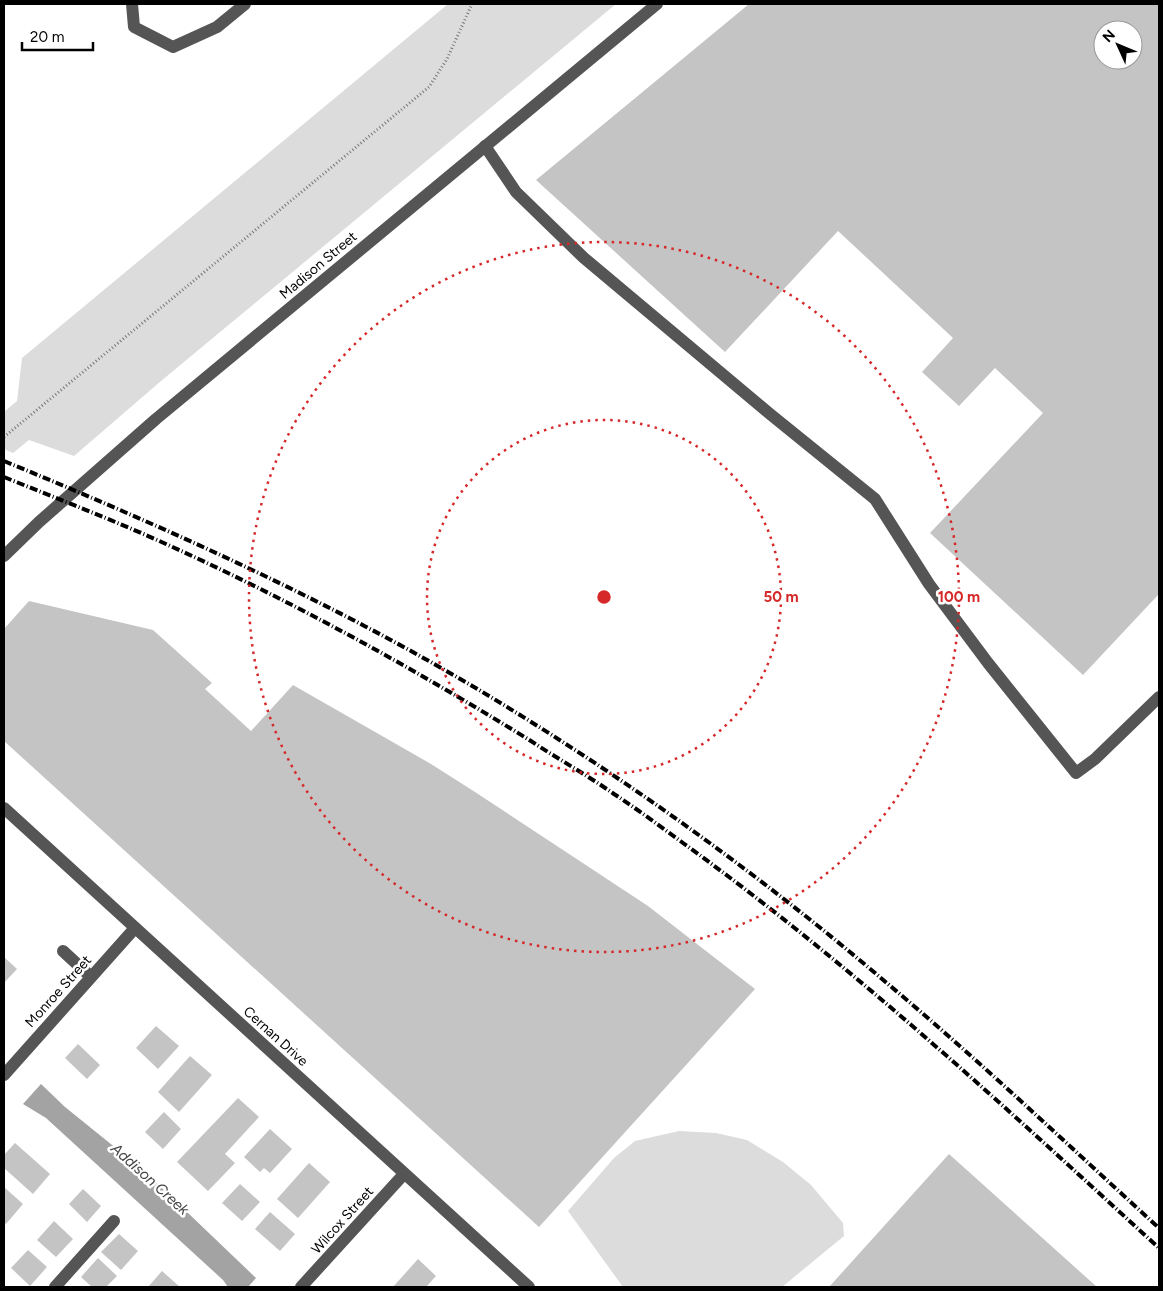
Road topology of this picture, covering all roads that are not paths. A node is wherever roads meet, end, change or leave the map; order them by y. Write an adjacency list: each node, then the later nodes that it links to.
1 (131, 4): 2 (street)
2 (246, 4)
3 (657, 4): 4 (street, Madison Street)
4 (485, 146): 5 (street, Madison Street); 6 (street)
5 (4, 556)
6 (1159, 697)
7 (4, 808): 8 (street, Cernan Drive)
8 (135, 928): 10 (street, Monroe Street); 12 (street, Cernan Drive)
9 (63, 951): 10 (street)
10 (91, 977): 11 (street, Monroe Street)
11 (4, 1075)
12 (404, 1174): 15 (street, Wilcox Street); 16 (street, Cernan Drive)
13 (114, 1221): 14 (street)
14 (54, 1287)
15 (301, 1287)
16 (529, 1287)

